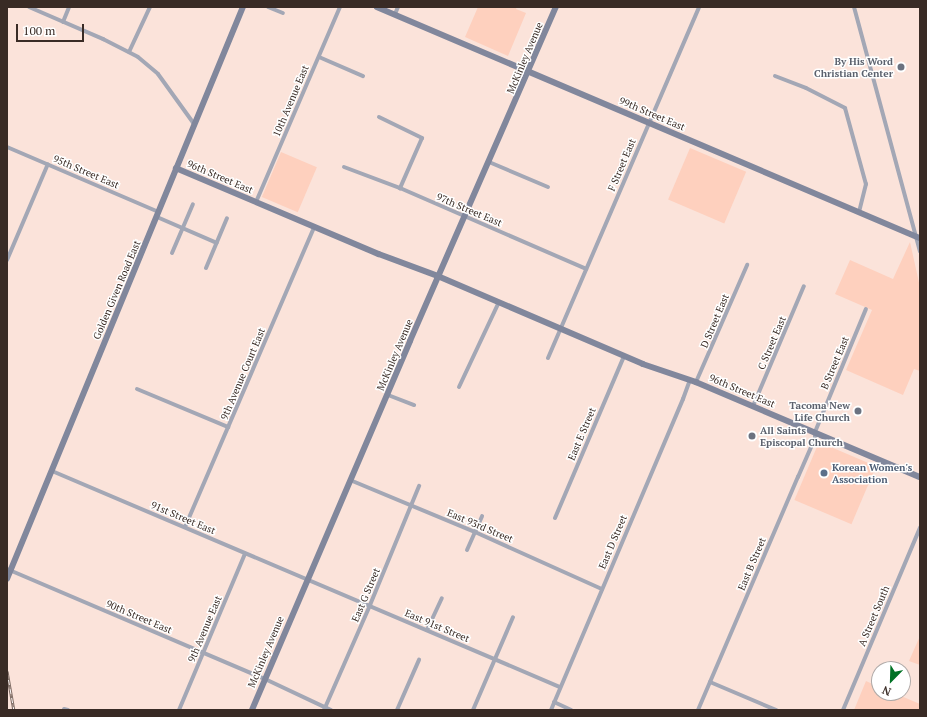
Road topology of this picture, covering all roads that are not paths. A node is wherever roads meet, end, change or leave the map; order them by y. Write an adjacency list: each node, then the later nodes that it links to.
1 (29, 7): 14 (street)
2 (69, 7): 14 (street)
3 (150, 7): 15 (street)
4 (243, 7): 22 (street, Golden Given Road East)
5 (268, 7): 12 (street)
6 (340, 7): 16 (street, 10th Avenue East)
7 (377, 7): 13 (street, 99th Street East)
8 (398, 7): 13 (street)
9 (556, 7): 17 (street, McKinley Avenue)
10 (699, 7): 21 (street, F Street East)
11 (854, 7): 38 (street)
12 (283, 13)
13 (395, 14): 17 (street, 99th Street East)
14 (63, 22): 15 (street)
15 (129, 52): 22 (street)
16 (318, 57): 18 (street); 30 (street, 10th Avenue East)
17 (529, 71): 21 (street, 99th Street East); 24 (street, McKinley Avenue)
18 (363, 76)
19 (775, 76): 32 (street)
20 (379, 117): 29 (street)
21 (650, 123): 32 (street, 99th Street East); 45 (street, F Street East)
22 (194, 124): 27 (street, Golden Given Road East)
23 (7, 147): 25 (street, 95th Street East)
24 (489, 162): 28 (street); 34 (street, McKinley Avenue)
25 (48, 164): 33 (street, 95th Street East); 42 (street)
26 (344, 167): 29 (street, 97th Street East)
27 (176, 168): 30 (street, 96th Street East); 33 (street, Golden Given Road East)
28 (548, 187)
29 (400, 188): 34 (street, 97th Street East)
30 (256, 202): 36 (street, 96th Street East)
31 (193, 204): 37 (street)
32 (859, 212): 38 (street, 99th Street East)
33 (158, 215): 37 (street, 95th Street East); 63 (street, Golden Given Road East)
34 (465, 217): 45 (street, 97th Street East); 46 (street, McKinley Avenue)
35 (227, 218): 39 (street)
36 (314, 227): 46 (street, 96th Street East); 61 (street, 9th Avenue Court East)
37 (183, 228): 39 (street, 95th Street East); 41 (street)
38 (918, 238): 40 (street)
39 (217, 243): 44 (street)
40 (920, 251)
41 (172, 253)
42 (7, 260)
43 (747, 265): 54 (street, D Street East)
44 (206, 268)
45 (586, 269): 50 (street, F Street East)
46 (438, 276): 48 (street, 96th Street East); 57 (street, McKinley Avenue)
47 (804, 286): 59 (street, C Street East)
48 (499, 302): 50 (street, 96th Street East); 55 (street)
49 (866, 309): 60 (street, B Street East)
50 (561, 329): 51 (street, 96th Street East); 52 (street, F Street East)
51 (624, 356): 53 (street, 96th Street East); 69 (street, East E Street)
52 (548, 358)
53 (690, 380): 54 (street, 96th Street East); 78 (street, East D Street)
54 (696, 382): 59 (street, 96th Street East)
55 (459, 387)
56 (137, 389): 61 (street)
57 (388, 395): 58 (street); 65 (street, McKinley Avenue)
58 (414, 405)
59 (753, 406): 62 (street, 96th Street East)
60 (818, 423): 62 (street, East B Street)
61 (228, 427): 70 (street, 9th Avenue Court East)
62 (815, 432): 64 (street, 96th Street East); 87 (street, East B Street)
63 (52, 471): 70 (street, 91st Street East); 75 (street, Golden Given Road East)
64 (920, 477)
65 (350, 480): 67 (street, East 93rd Street); 77 (street, McKinley Avenue)
66 (420, 486): 67 (street, East G Street)
67 (412, 506): 72 (street, East 93rd Street); 80 (street, East G Street)
68 (482, 516): 72 (street)
69 (555, 518)
70 (185, 527): 74 (street, 91st Street East)
71 (920, 528): 100 (street, A Street South)
72 (475, 532): 73 (street); 78 (street, East 93rd Street)
73 (467, 550)
74 (245, 554): 77 (street, 91st Street East); 83 (street, 9th Avenue East)
75 (9, 570): 76 (street, Golden Given Road East); 83 (street, 90th Street East)
76 (7, 579)
77 (307, 580): 80 (street, East 91st Street); 86 (street, McKinley Avenue)
78 (602, 589): 88 (street, East D Street)
79 (442, 598): 82 (street)
80 (370, 605): 82 (street, East 91st Street); 90 (street, East G Street)
81 (513, 617): 84 (street)
82 (427, 630): 84 (street, East 91st Street)
83 (203, 654): 86 (street, 90th Street East); 91 (street, 9th Avenue East)
84 (495, 659): 88 (street, East 91st Street); 95 (street)
85 (419, 660): 94 (street)
86 (265, 679): 90 (street, 90th Street East); 92 (street, McKinley Avenue)
87 (710, 682): 98 (street, East B Street); 99 (street)
88 (560, 687): 89 (street, East D Street)
89 (554, 702): 96 (street, East D Street); 97 (street)
90 (325, 709): 93 (street, 90th Street East)
91 (180, 710)
92 (252, 710)
93 (332, 710)
94 (397, 710)
95 (473, 710)
96 (551, 710)
97 (571, 710)
98 (698, 710)
99 (776, 710)
100 (843, 710)

